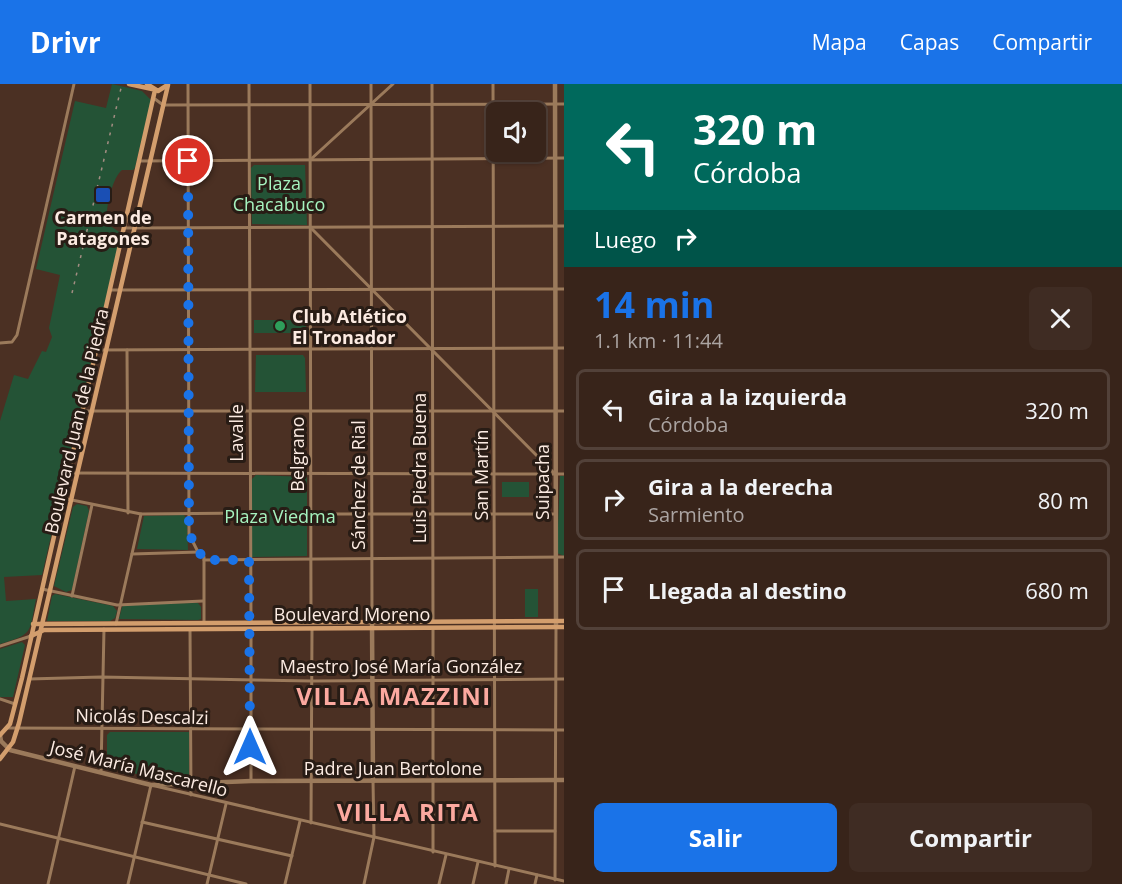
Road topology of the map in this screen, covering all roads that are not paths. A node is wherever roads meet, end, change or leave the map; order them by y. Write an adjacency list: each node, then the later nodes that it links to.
1 (74, 84): 58 (street)
2 (129, 84): 13 (main road)
3 (147, 84): 13 (main road)
4 (168, 84): 13 (main road, Boulevard Juan de la Piedra); 20 (main road, Boulevard Juan de la Piedra)
5 (188, 84): 21 (street)
6 (249, 84): 22 (street, Lavalle)
7 (310, 84): 23 (street, Belgrano)
8 (371, 84): 17 (street, Sánchez de Rial)
9 (393, 84): 17 (street)
10 (432, 84): 16 (street, Luis Piedra Buena)
11 (493, 84): 15 (street, San Martín)
12 (555, 84): 25 (street, Suipacha)
13 (154, 89): 14 (main road, Boulevard Juan de la Piedra)
14 (155, 99): 20 (street); 33 (main road, Boulevard Juan de la Piedra)
15 (493, 102)
16 (432, 103): 17 (street); 18 (street); 27 (street, Luis Piedra Buena)
17 (371, 104): 23 (street); 26 (street, Sánchez de Rial); 32 (street)
18 (486, 104)
19 (564, 104): 25 (street)
20 (163, 105): 21 (street); 34 (main road, Boulevard Juan de la Piedra)
21 (187, 105): 22 (street); 35 (street)
22 (249, 105): 23 (street); 36 (street, Lavalle)
23 (310, 105): 32 (street, Belgrano)
24 (546, 105): 25 (street)
25 (554, 105): 30 (street, Suipacha)
26 (372, 158): 27 (street); 32 (street); 43 (street, Sánchez de Rial)
27 (432, 158): 28 (street); 44 (street, Luis Piedra Buena)
28 (486, 158)
29 (546, 158): 30 (street)
30 (554, 158): 31 (street); 39 (street, Suipacha)
31 (564, 158)
32 (310, 160): 36 (street); 42 (street, Belgrano)
33 (140, 161): 34 (street); 45 (main road, Boulevard Juan de la Piedra)
34 (150, 161): 35 (street); 46 (main road, Boulevard Juan de la Piedra)
35 (188, 161): 36 (street); 47 (street)
36 (249, 161): 41 (street, Lavalle)
37 (494, 162): 38 (street, San Martín)
38 (494, 226): 39 (street); 44 (street); 52 (street, San Martín)
39 (555, 226): 40 (street); 53 (street, Suipacha)
40 (564, 226)
41 (249, 227): 42 (street); 47 (street); 49 (street, Lavalle)
42 (310, 227): 43 (street); 50 (street, Belgrano); 57 (street)
43 (372, 227): 44 (street); 57 (street, Sánchez de Rial)
44 (432, 227): 51 (street, Luis Piedra Buena)
45 (125, 228): 46 (street); 55 (main road, Boulevard Juan de la Piedra)
46 (134, 228): 47 (street); 56 (main road, Boulevard Juan de la Piedra)
47 (188, 228): 48 (street)
48 (188, 289): 49 (street); 56 (street); 66 (street)
49 (249, 289): 50 (street); 67 (street, Lavalle)
50 (311, 289): 57 (street); 68 (street, Belgrano)
51 (432, 289): 52 (street); 57 (street); 64 (street, Luis Piedra Buena)
52 (494, 289): 53 (street); 59 (street, San Martín)
53 (555, 289): 54 (street); 60 (street, Suipacha)
54 (564, 289)
55 (111, 290): 56 (street); 62 (main road, Boulevard Juan de la Piedra)
56 (120, 290): 65 (main road, Boulevard Juan de la Piedra)
57 (372, 290): 64 (street); 69 (street, Sánchez de Rial)
58 (0, 343)
59 (494, 348): 60 (street); 64 (street); 80 (street, San Martín)
60 (555, 348): 61 (street); 73 (street, Suipacha)
61 (564, 348)
62 (96, 350): 65 (street); 70 (main road, Boulevard Juan de la Piedra)
63 (127, 350): 65 (street); 66 (street); 72 (street)
64 (432, 350): 69 (street); 79 (street, Luis Piedra Buena); 80 (street)
65 (106, 351): 71 (main road, Boulevard Juan de la Piedra)
66 (188, 351): 67 (street); 75 (street)
67 (250, 351): 68 (street); 76 (street, Lavalle)
68 (310, 351): 69 (street); 77 (street, Belgrano)
69 (372, 351): 78 (street, Sánchez de Rial)
70 (82, 411): 71 (street); 81 (main road, Boulevard Juan de la Piedra)
71 (91, 411): 72 (street); 82 (main road, Boulevard Juan de la Piedra)
72 (128, 411): 75 (street); 83 (street)
73 (555, 411): 74 (street); 80 (street); 90 (street, Suipacha)
74 (564, 411)
75 (189, 412): 76 (street); 84 (street)
76 (250, 412): 77 (street); 85 (street, Lavalle)
77 (310, 412): 78 (street); 86 (street, Belgrano)
78 (371, 412): 79 (street); 87 (street, Sánchez de Rial)
79 (433, 412): 80 (street); 88 (street, Luis Piedra Buena)
80 (494, 412): 89 (street, San Martín); 90 (street)
81 (69, 473): 82 (street); 92 (main road, Boulevard Juan de la Piedra)
82 (77, 473): 83 (street); 93 (main road, Boulevard Juan de la Piedra)
83 (128, 473): 84 (street); 95 (street)
84 (189, 473): 85 (street); 96 (street)
85 (249, 473): 86 (street); 97 (street, Lavalle)
86 (310, 473): 87 (street); 99 (street, Belgrano)
87 (372, 473): 88 (street); 103 (street, Sánchez de Rial)
88 (433, 473): 89 (street); 100 (street, Luis Piedra Buena)
89 (494, 473): 90 (street); 101 (street, San Martín)
90 (555, 474): 91 (street); 102 (street, Suipacha)
91 (564, 474)
92 (62, 498): 93 (street); 114 (main road, Boulevard Juan de la Piedra)
93 (71, 500): 94 (street); 115 (main road, Boulevard Juan de la Piedra)
94 (92, 505): 95 (street); 116 (street)
95 (128, 513): 98 (street)
96 (189, 513): 97 (street); 98 (street); 104 (street)
97 (250, 513): 112 (street, Lavalle)
98 (141, 514): 105 (street)
99 (311, 514): 103 (street); 113 (street, Belgrano)
100 (433, 514): 101 (street); 103 (street); 109 (street, Luis Piedra Buena)
101 (494, 514): 102 (street); 106 (street, San Martín)
102 (555, 514): 107 (street, Suipacha)
103 (372, 515): 110 (street, Sánchez de Rial)
104 (199, 552): 105 (street); 111 (street)
105 (132, 554): 118 (street)
106 (495, 557): 107 (street); 109 (street); 122 (street, San Martín)
107 (555, 557): 108 (street); 123 (street, Suipacha)
108 (564, 557)
109 (433, 558): 110 (street); 129 (street, Luis Piedra Buena)
110 (372, 559): 113 (street); 128 (street, Sánchez de Rial)
111 (204, 560): 112 (street); 117 (street)
112 (249, 560): 113 (street); 126 (street, Lavalle)
113 (310, 560): 127 (street, Belgrano)
114 (42, 589): 115 (street); 121 (main road, Boulevard Juan de la Piedra)
115 (50, 590): 116 (street); 120 (main road, Boulevard Juan de la Piedra)
116 (72, 596): 118 (street)
117 (203, 601): 118 (street); 125 (street)
118 (120, 604): 131 (street)
119 (564, 621): 123 (main road, Boulevard Moreno)
120 (43, 623): 121 (main road, Boulevard Moreno); 130 (main road, Boulevard Moreno); 133 (main road, Boulevard Juan de la Piedra)
121 (33, 624): 134 (main road, Boulevard Juan de la Piedra)
122 (495, 624): 123 (main road, Boulevard Moreno); 129 (main road, Boulevard Moreno); 139 (street, San Martín)
123 (556, 624): 132 (main road, Boulevard Moreno); 140 (street, Suipacha)
124 (190, 625): 125 (main road, Boulevard Moreno); 131 (main road, Boulevard Moreno); 142 (street)
125 (204, 625): 126 (main road, Boulevard Moreno)
126 (251, 625): 127 (main road, Boulevard Moreno); 143 (street, Lavalle)
127 (311, 625): 128 (main road, Boulevard Moreno); 146 (street, Belgrano)
128 (373, 625): 129 (main road, Boulevard Moreno); 144 (street, Sánchez de Rial)
129 (433, 625): 145 (street, Luis Piedra Buena)
130 (104, 626): 131 (main road, Boulevard Moreno); 133 (main road, Boulevard Moreno); 136 (street)
131 (116, 626)
132 (564, 627)
133 (41, 630): 134 (main road); 138 (main road, Boulevard Juan de la Piedra)
134 (31, 636): 135 (street); 137 (main road, Boulevard Juan de la Piedra)
135 (0, 646)
136 (101, 677): 138 (street, Maestro José María González); 142 (street, Maestro José María González); 149 (street)
137 (22, 678): 138 (street, Maestro José María González); 148 (main road, Boulevard Juan de la Piedra)
138 (30, 679): 151 (main road, Boulevard Juan de la Piedra)
139 (494, 679): 140 (street, Maestro José María González); 145 (street, Maestro José María González); 157 (street, San Martín)
140 (556, 679): 141 (street, Maestro José María González); 158 (street, Suipacha)
141 (564, 679)
142 (190, 680): 143 (street, Maestro José María González); 152 (street)
143 (251, 680): 146 (street, Maestro José María González); 153 (street, Lavalle)
144 (373, 680): 145 (street, Maestro José María González); 146 (street, Maestro José María González); 155 (street, Sánchez de Rial)
145 (434, 680): 156 (street, Luis Piedra Buena)
146 (312, 681): 154 (street, Belgrano)
147 (0, 699): 148 (street)
148 (15, 704): 150 (main road, Boulevard Juan de la Piedra)
149 (100, 727): 151 (street, Nicolás Descalzi); 152 (street, Nicolás Descalzi); 166 (street)
150 (7, 728): 151 (street, Nicolás Descalzi); 160 (main road, Boulevard Juan de la Piedra)
151 (18, 729): 161 (main road, Boulevard Juan de la Piedra)
152 (192, 730): 153 (street, Nicolás Descalzi); 171 (street)
153 (250, 730): 154 (street, Nicolás Descalzi); 168 (street, Lavalle)
154 (312, 730): 155 (street, Nicolás Descalzi); 172 (street, Belgrano)
155 (374, 730): 156 (street, Nicolás Descalzi); 169 (street, Sánchez de Rial)
156 (433, 730): 157 (street, Nicolás Descalzi); 173 (street, Luis Piedra Buena)
157 (495, 730): 158 (street, Nicolás Descalzi); 174 (street, San Martín)
158 (556, 730): 159 (street, Nicolás Descalzi); 170 (street, Suipacha)
159 (564, 730)
160 (0, 735): 162 (street)
161 (13, 742): 162 (main road, Boulevard Juan de la Piedra); 163 (street)
162 (6, 748): 163 (street, José María Mascarello); 164 (main road, Boulevard Juan de la Piedra)
163 (22, 752): 165 (street, José María Mascarello)
164 (0, 759)
165 (76, 765): 166 (street, José María Mascarello); 185 (street)
166 (101, 771): 175 (street, José María Mascarello)
167 (564, 780): 170 (street, Padre Juan Bertolone)
168 (250, 781): 171 (street, Padre Juan Bertolone); 172 (street, Padre Juan Bertolone)
169 (373, 781): 172 (street, Padre Juan Bertolone); 173 (street, Padre Juan Bertolone); 184 (street, Sánchez de Rial)
170 (555, 781): 174 (street, Padre Juan Bertolone); 183 (street, Suipacha)
171 (192, 782): 175 (street, Padre Juan Bertolone); 176 (street)
172 (312, 782): 180 (street, Belgrano)
173 (434, 782): 174 (street, Padre Juan Bertolone); 187 (street, Luis Piedra Buena)
174 (494, 782): 182 (street, San Martín)
175 (151, 785): 176 (street, José María Mascarello); 179 (street)
176 (190, 795): 177 (street, José María Mascarello)
177 (226, 804): 178 (street, José María Mascarello); 186 (street)
178 (300, 821): 180 (street, José María Mascarello); 189 (street)
179 (142, 822): 186 (street); 190 (street)
180 (311, 823): 184 (street, José María Mascarello)
181 (0, 824): 185 (street)
182 (495, 831): 183 (street); 192 (street, San Martín)
183 (555, 831): 196 (street, Suipacha)
184 (374, 837): 187 (street, José María Mascarello); 203 (street, Sánchez de Rial)
185 (58, 840): 190 (street); 198 (street)
186 (217, 840): 189 (street); 195 (street)
187 (433, 852): 188 (street, José María Mascarello)
188 (446, 855): 191 (street, José María Mascarello); 204 (street)
189 (292, 856): 202 (street)
190 (134, 859): 195 (street); 199 (street)
191 (478, 862): 192 (street, José María Mascarello); 205 (street)
192 (495, 866): 193 (street, José María Mascarello)
193 (509, 869): 194 (street, José María Mascarello); 206 (street)
194 (537, 875): 196 (street, José María Mascarello); 207 (street)
195 (209, 876): 200 (street); 201 (street)
196 (555, 880): 197 (street, José María Mascarello)
197 (564, 882)
198 (48, 884)
199 (128, 884)
200 (207, 884)
201 (246, 884)
202 (285, 884)
203 (364, 884)
204 (440, 884)
205 (473, 884)
206 (506, 884)
207 (535, 884)

